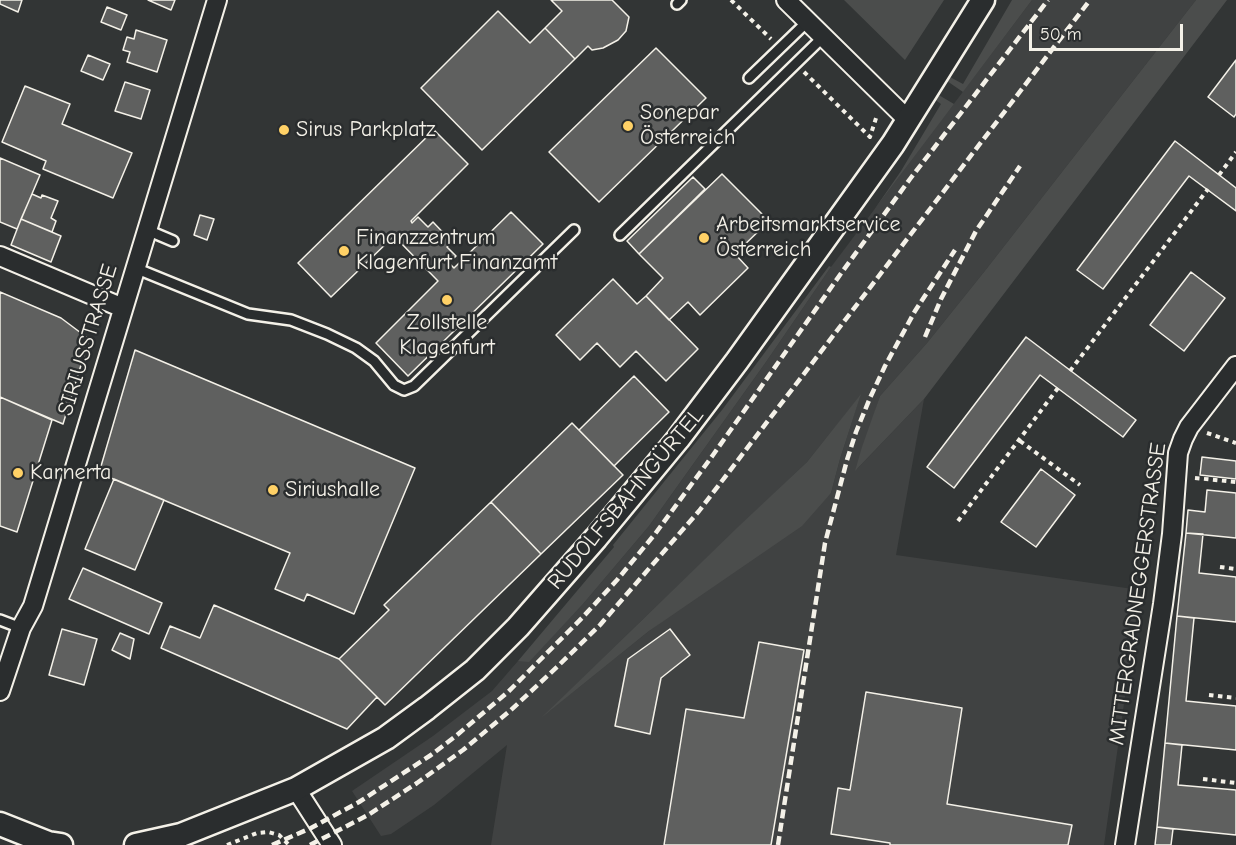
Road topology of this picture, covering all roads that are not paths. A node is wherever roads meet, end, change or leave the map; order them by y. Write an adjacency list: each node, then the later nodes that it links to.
1 (217, 0): 8 (street, SIRIUSSTRASSE)
2 (786, 0): 4 (street)
3 (983, 0): 7 (street, RUDOLFSBAHNGÜRTEL)
4 (807, 22): 5 (street); 6 (lane)
5 (823, 37): 7 (street); 10 (lane)
6 (749, 78)
7 (908, 120): 19 (street, RUDOLFSBAHNGÜRTEL)
8 (147, 230): 11 (lane); 13 (street, SIRIUSSTRASSE)
9 (574, 230): 13 (lane)
10 (620, 235)
11 (174, 241)
12 (0, 256): 14 (street)
13 (135, 268): 14 (street, SIRIUSSTRASSE)
14 (123, 308): 17 (street, SIRIUSSTRASSE)
15 (1236, 366): 24 (street, MITTERGRADNEGGERSTRASSE)
16 (0, 620): 17 (lane)
17 (21, 628): 18 (street, SIRIUSSTRASSE)
18 (0, 691)
19 (296, 789): 22 (street, RUDOLFSBAHNGÜRTEL); 23 (street)
20 (0, 825): 21 (street)
21 (61, 845)
22 (136, 845)
23 (332, 845)
24 (1125, 845)

